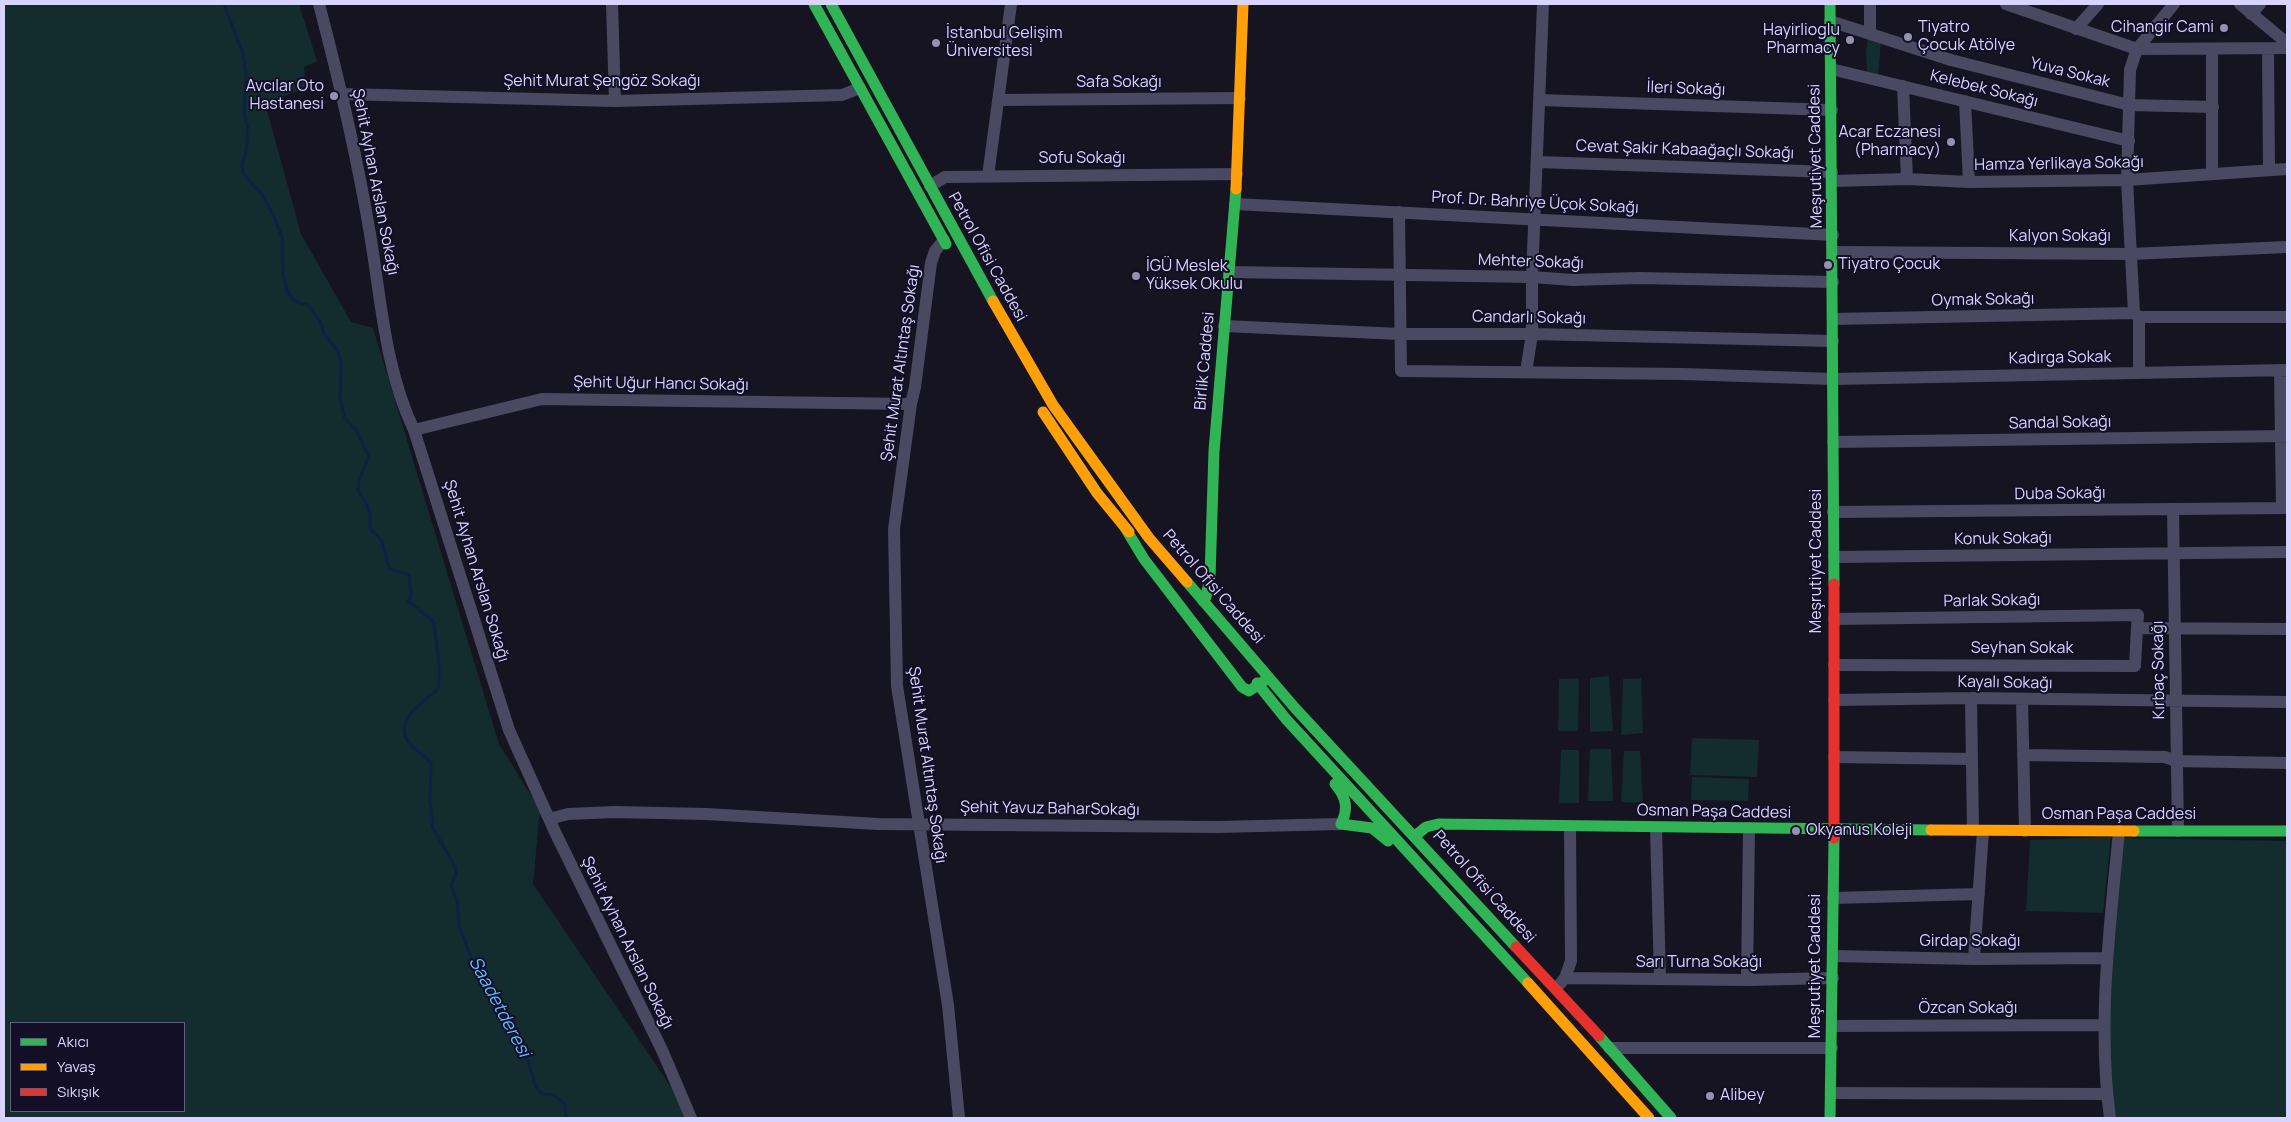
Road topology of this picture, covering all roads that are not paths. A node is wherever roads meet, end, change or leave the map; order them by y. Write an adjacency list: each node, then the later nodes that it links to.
1 (319, 4): 27 (street, Şehit Ayhan Arslan Sokağı)
2 (612, 4): 31 (street)
3 (814, 4): 26 (main road, Petrol Ofisi Caddesi)
4 (831, 4): 47 (main road, Petrol Ofisi Caddesi)
5 (1011, 4): 29 (street)
6 (1243, 4): 28 (main road, Birlik Caddesi)
7 (1543, 4): 30 (street)
8 (1830, 4): 16 (main road, Meşrutiyet Caddesi)
9 (1870, 4): 18 (street)
10 (2006, 4): 14 (street)
11 (2098, 4): 17 (street)
12 (2174, 4): 21 (street)
13 (2240, 4): 15 (street)
14 (2022, 7): 17 (street)
15 (2255, 9): 19 (street)
16 (1830, 21): 18 (street, Yuva Sokak); 24 (main road, Meşrutiyet Caddesi)
17 (2076, 29): 21 (street)
18 (1870, 34): 33 (street, Yuva Sokak)
19 (2287, 43)
20 (2287, 48): 22 (street)
21 (2137, 49): 23 (street); 33 (street)
22 (2268, 49): 23 (street); 39 (street)
23 (2212, 50): 34 (street)
24 (1831, 69): 25 (street, Kelebek Sokağı); 35 (main road, Meşrutiyet Caddesi)
25 (1903, 86): 32 (street, Kelebek Sokağı); 44 (street)
26 (860, 88): 31 (street, Şehit Murat Şengöz Sokağı); 48 (main road, Petrol Ofisi Caddesi)
27 (342, 94): 31 (street, Şehit Murat Şengöz Sokağı); 75 (street, Şehit Ayhan Arslan Sokağı)
28 (1240, 98): 29 (street, Safa Sokağı); 41 (main road, Birlik Caddesi)
29 (998, 100): 42 (street)
30 (1539, 100): 35 (street, İleri Sokağı); 37 (street)
31 (615, 101)
32 (1965, 101): 36 (street, Kelebek Sokağı); 46 (street)
33 (2129, 105): 34 (street, Yuva Sokak); 36 (street)
34 (2213, 107): 40 (street)
35 (1832, 110): 43 (main road, Meşrutiyet Caddesi)
36 (2129, 141): 45 (street)
37 (1537, 162): 43 (street, Cevat Şakir Kabaağaçlı Sokağı); 51 (street)
38 (2287, 169): 39 (street, Hamza Yerlikaya Sokağı)
39 (2269, 170): 40 (street, Hamza Yerlikaya Sokağı)
40 (2212, 173): 45 (street, Hamza Yerlikaya Sokağı)
41 (1237, 174): 42 (street, Sofu Sokağı); 49 (main road, Birlik Caddesi)
42 (988, 176): 47 (street, Sofu Sokağı)
43 (1832, 176): 44 (street, Hamza Yerlikaya Sokağı); 52 (main road, Meşrutiyet Caddesi)
44 (1906, 179): 46 (street, Hamza Yerlikaya Sokağı)
45 (2127, 180): 46 (street, Hamza Yerlikaya Sokağı); 56 (street)
46 (1969, 182)
47 (930, 186): 48 (main road); 85 (main road, Petrol Ofisi Caddesi)
48 (917, 194): 53 (main road, Petrol Ofisi Caddesi)
49 (1235, 204): 50 (street, Prof. Dr. Bahriye Üçok Sokağı); 58 (main road, Birlik Caddesi)
50 (1399, 212): 51 (street, Prof. Dr. Bahriye Üçok Sokağı); 59 (street)
51 (1534, 221): 52 (street, Prof. Dr. Bahriye Üçok Sokağı); 60 (street)
52 (1832, 235): 55 (main road, Meşrutiyet Caddesi)
53 (944, 240): 57 (main road, Petrol Ofisi Caddesi); 74 (street, Şehit Murat Altıntaş Sokağı)
54 (2287, 247): 56 (street, Kalyon Sokağı)
55 (1833, 252): 56 (street, Kalyon Sokağı); 61 (main road, Meşrutiyet Caddesi)
56 (2131, 254): 62 (street)
57 (954, 258)
58 (1229, 272): 59 (street, Mehter Sokağı); 65 (main road, Birlik Caddesi)
59 (1398, 276): 60 (street, Mehter Sokağı); 66 (street)
60 (1532, 277): 61 (street, Mehter Sokağı); 67 (street)
61 (1833, 282): 64 (main road, Meşrutiyet Caddesi)
62 (2136, 315): 63 (street, Oymak Sokağı); 64 (street, Oymak Sokağı); 71 (street)
63 (2287, 317)
64 (1833, 320): 68 (main road, Meşrutiyet Caddesi)
65 (1224, 326): 66 (street, Candarlı Sokağı); 85 (main road, Birlik Caddesi)
66 (1400, 334): 67 (street, Candarlı Sokağı); 70 (street, Kadırga Sokak)
67 (1532, 334): 68 (street, Candarlı Sokağı); 70 (street)
68 (1833, 342): 72 (main road, Meşrutiyet Caddesi)
69 (2283, 370): 71 (street, Kadırga Sokak); 76 (street)
70 (1526, 372): 72 (street, Kadırga Sokak)
71 (2138, 373): 72 (street, Kadırga Sokak)
72 (1833, 379): 77 (main road, Meşrutiyet Caddesi)
73 (1036, 401): 81 (main road, Petrol Ofisi Caddesi)
74 (911, 404): 75 (street, Şehit Uğur Hancı Sokağı); 110 (street, Şehit Murat Altıntaş Sokağı)
75 (414, 430): 109 (street, Şehit Ayhan Arslan Sokağı)
76 (2284, 436): 77 (street, Sandal Sokağı); 78 (street)
77 (1833, 442): 80 (main road, Meşrutiyet Caddesi)
78 (2284, 508): 79 (street, Duba Sokağı)
79 (2173, 509): 80 (street, Duba Sokağı); 83 (street, Kırbaç Sokağı)
80 (1834, 512): 84 (main road, Meşrutiyet Caddesi)
81 (1124, 526): 90 (main road, Petrol Ofisi Caddesi); 94 (main road)
82 (2287, 552): 83 (street, Konuk Sokağı)
83 (2174, 553): 84 (street, Konuk Sokağı); 88 (street, Kırbaç Sokağı)
84 (1834, 557): 86 (main road, Meşrutiyet Caddesi)
85 (1203, 601): 93 (main road, Petrol Ofisi Caddesi)
86 (1834, 619): 87 (street, Parlak Sokağı); 91 (main road, Meşrutiyet Caddesi)
87 (2137, 628): 88 (street); 91 (street, Seyhan Sokak)
88 (2175, 629): 89 (street); 98 (street, Kırbaç Sokağı)
89 (2287, 629)
90 (1232, 654)
91 (1834, 665): 97 (main road, Meşrutiyet Caddesi)
92 (1249, 675): 94 (main road, Petrol Ofisi Caddesi)
93 (1269, 678): 94 (main road); 100 (main road, Petrol Ofisi Caddesi)
94 (1258, 685): 102 (main road, Petrol Ofisi Caddesi)
95 (1971, 698): 96 (street, Kayalı Sokağı); 97 (street, Kayalı Sokağı); 106 (street)
96 (2022, 699): 98 (street, Kayalı Sokağı); 104 (street)
97 (1834, 700): 105 (main road, Meşrutiyet Caddesi)
98 (2176, 701): 99 (street, Kayalı Sokağı); 107 (street, Kırbaç Sokağı)
99 (2287, 702)
100 (1295, 708): 101 (main road); 102 (main road); 121 (main road, Petrol Ofisi Caddesi)
101 (1317, 712)
102 (1286, 719): 111 (main road); 122 (main road, Petrol Ofisi Caddesi)
103 (1336, 735): 121 (main road)
104 (2024, 755): 107 (street); 117 (street)
105 (1834, 757): 106 (street); 115 (main road, Meşrutiyet Caddesi)
106 (1972, 758): 116 (street)
107 (2176, 761): 108 (street); 119 (street, Kırbaç Sokağı)
108 (2287, 764)
109 (549, 819): 110 (street, Şehit Yavuz BaharSokağı); 140 (street, Şehit Ayhan Arslan Sokağı)
110 (919, 824): 111 (street, Şehit Yavuz BaharSokağı); 141 (street, Şehit Murat Altıntaş Sokağı)
111 (1341, 824): 122 (main road)
112 (1570, 827): 113 (main road, Osman Paşa Caddesi); 121 (main road, Osman Paşa Caddesi); 128 (street)
113 (1656, 828): 114 (main road, Osman Paşa Caddesi); 130 (street)
114 (1749, 828): 115 (main road, Osman Paşa Caddesi); 131 (street)
115 (1834, 830): 116 (main road, Osman Paşa Caddesi); 124 (main road, Meşrutiyet Caddesi)
116 (1978, 831): 117 (main road, Osman Paşa Caddesi); 123 (street)
117 (2025, 831): 118 (main road, Osman Paşa Caddesi)
118 (2119, 831): 119 (main road, Osman Paşa Caddesi); 126 (street)
119 (2178, 831): 120 (main road, Osman Paşa Caddesi)
120 (2287, 831)
121 (1415, 836): 132 (main road, Petrol Ofisi Caddesi)
122 (1441, 887): 137 (main road, Petrol Ofisi Caddesi)
123 (1979, 894): 124 (street); 127 (street)
124 (1833, 898): 125 (main road, Meşrutiyet Caddesi)
125 (1833, 956): 127 (street, Girdap Sokağı); 129 (main road, Meşrutiyet Caddesi)
126 (2106, 958): 127 (street, Girdap Sokağı); 133 (street)
127 (1974, 959)
128 (1565, 978): 130 (street, Sarı Turna Sokağı); 132 (street)
129 (1832, 978): 131 (street, Sarı Turna Sokağı); 134 (main road, Meşrutiyet Caddesi)
130 (1660, 979): 131 (street, Sarı Turna Sokağı)
131 (1746, 980)
132 (1556, 990): 135 (main road, Petrol Ofisi Caddesi)
133 (2104, 1025): 134 (street, Özcan Sokağı); 139 (street)
134 (1832, 1026): 136 (main road, Meşrutiyet Caddesi)
135 (1609, 1048): 136 (street); 144 (main road, Petrol Ofisi Caddesi)
136 (1832, 1048): 138 (main road, Meşrutiyet Caddesi)
137 (1600, 1062): 142 (main road); 143 (main road, Petrol Ofisi Caddesi)
138 (1831, 1094): 139 (street); 145 (main road, Meşrutiyet Caddesi)
139 (2106, 1094): 146 (street)
140 (691, 1118)
141 (960, 1118)
142 (1639, 1118)
143 (1649, 1118)
144 (1671, 1118)
145 (1830, 1118)
146 (2110, 1118)

